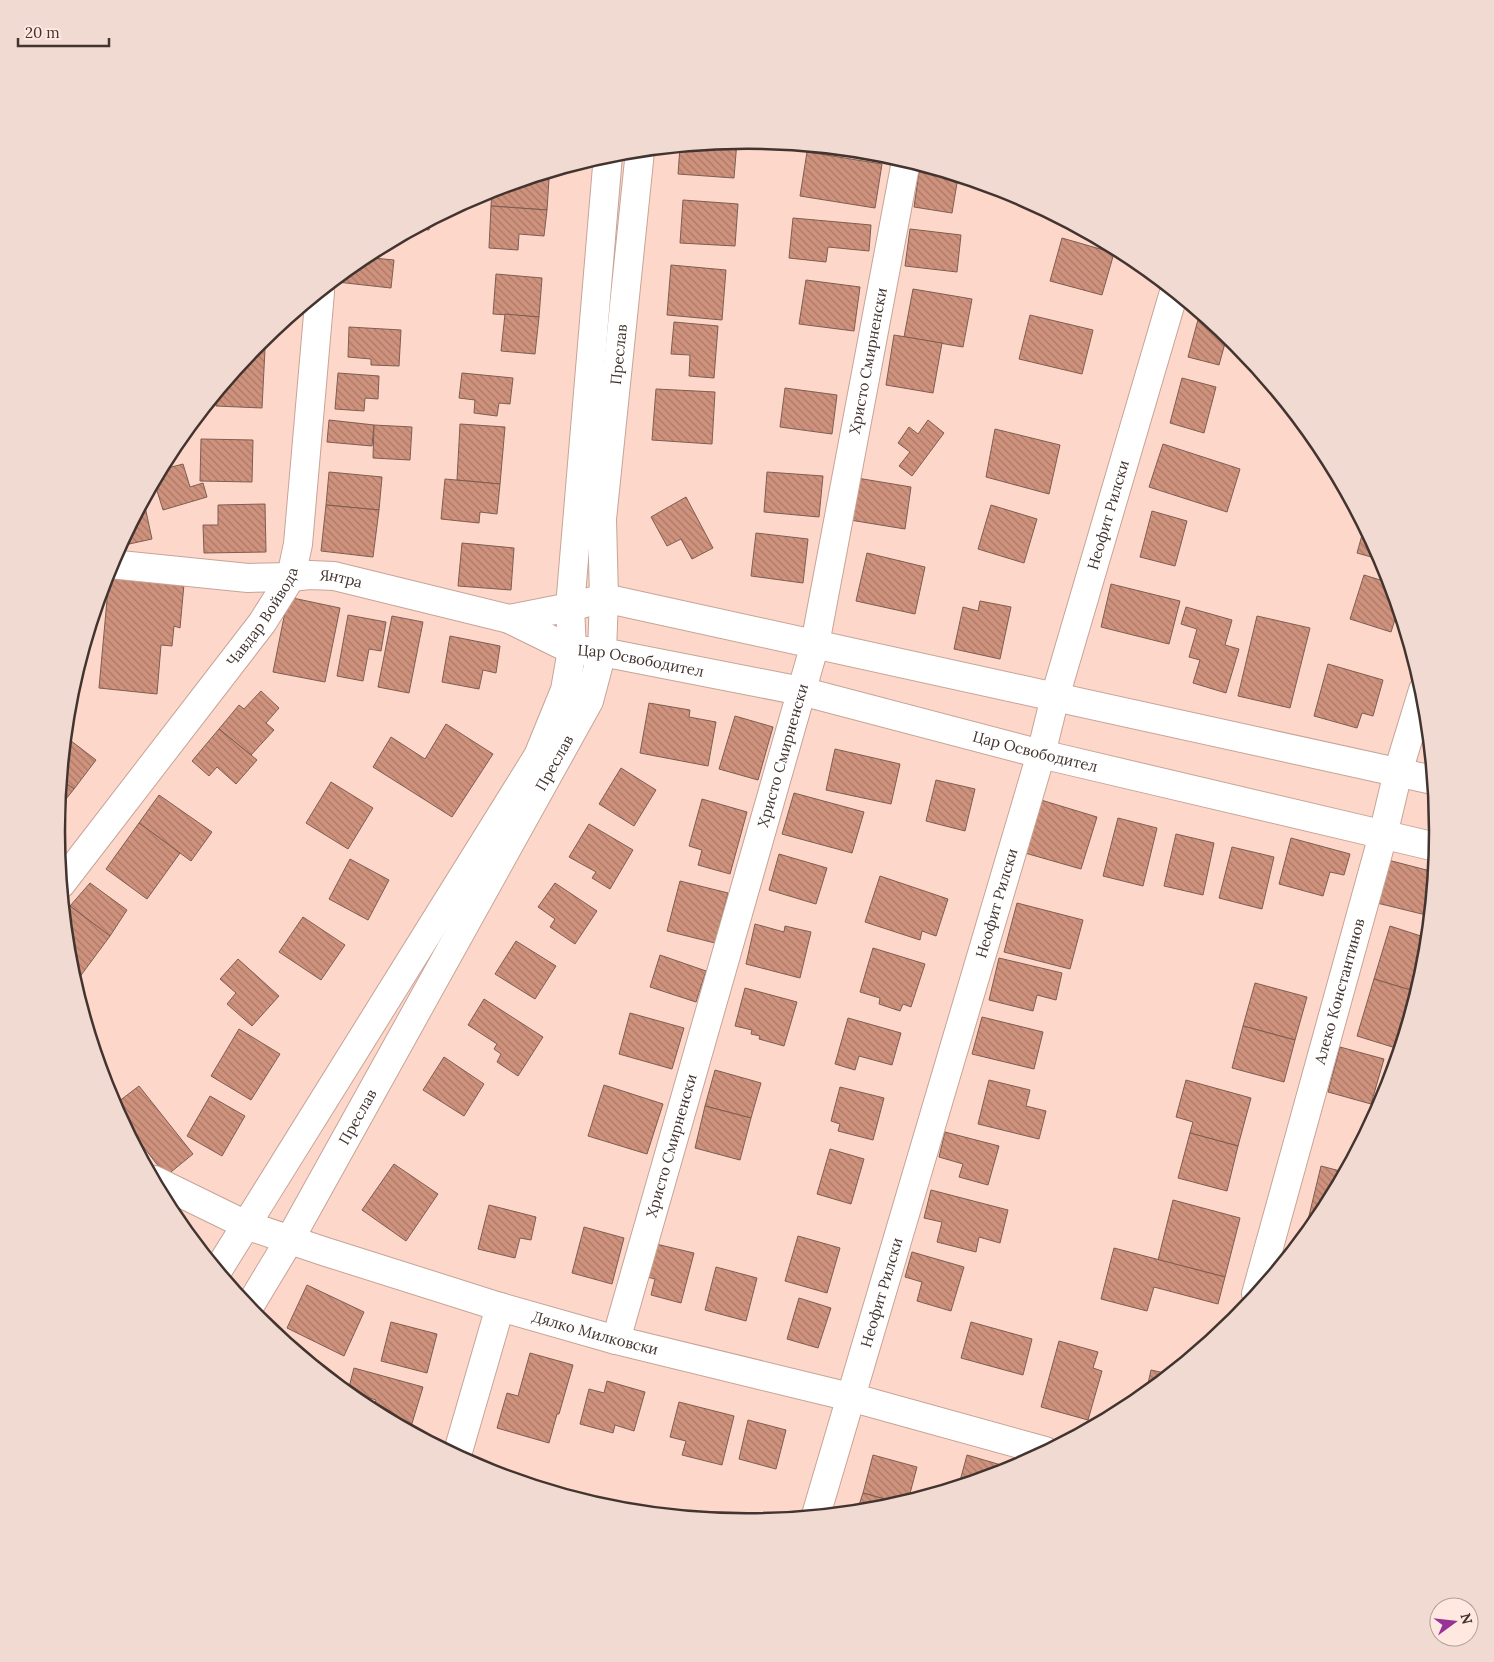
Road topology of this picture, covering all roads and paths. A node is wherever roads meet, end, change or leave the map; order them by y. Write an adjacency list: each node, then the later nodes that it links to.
1 (639, 158): 8 (street, Преслав)
2 (607, 164): 9 (street, Преслав)
3 (905, 168): 11 (street, Христо Смирненски)
4 (1172, 298): 15 (street, Неофит Рилски)
5 (319, 300): 7 (street, Чавдар Войвода)
6 (119, 565): 7 (street, Янтра)
7 (291, 578): 10 (street, Янтра); 22 (street, Чавдар Войвода)
8 (604, 598): 9 (street); 11 (street); 13 (street, Преслав)
9 (570, 607): 10 (street); 12 (street, Преслав)
10 (509, 619): 12 (street, Цар Освободител)
11 (815, 644): 14 (street, Христо Смирненски); 15 (street)
12 (572, 650): 13 (street, Цар Освободител); 24 (street, Преслав)
13 (602, 652): 14 (street, Цар Освободител); 25 (street, Преслав)
14 (801, 691): 17 (street, Цар Освободител); 30 (street, Христо Смирненски)
15 (1055, 697): 17 (street, Неофит Рилски); 18 (street)
16 (1418, 708): 18 (street, Алеко Константинов)
17 (1041, 754): 20 (street, Цар Освободител); 31 (street, Неофит Рилски)
18 (1398, 772): 19 (street); 20 (street, Алеко Константинов)
19 (1427, 779)
20 (1383, 835): 21 (street, Цар Освободител); 27 (street, Алеко Константинов)
21 (1429, 845)
22 (66, 878)
23 (164, 1185): 24 (street, Дялко Милковски)
24 (246, 1225): 25 (street, Дялко Милковски); 26 (street, Преслав)
25 (290, 1239): 28 (street, Преслав); 29 (street, Дялко Милковски)
26 (221, 1265)
27 (1259, 1282)
28 (253, 1301)
29 (500, 1307): 30 (street, Дялко Милковски); 33 (street)
30 (616, 1340): 31 (street, Дялко Милковски)
31 (850, 1397): 32 (street, Дялко Милковски); 34 (street, Неофит Рилски)
32 (1037, 1448)
33 (459, 1449)
34 (818, 1509)

